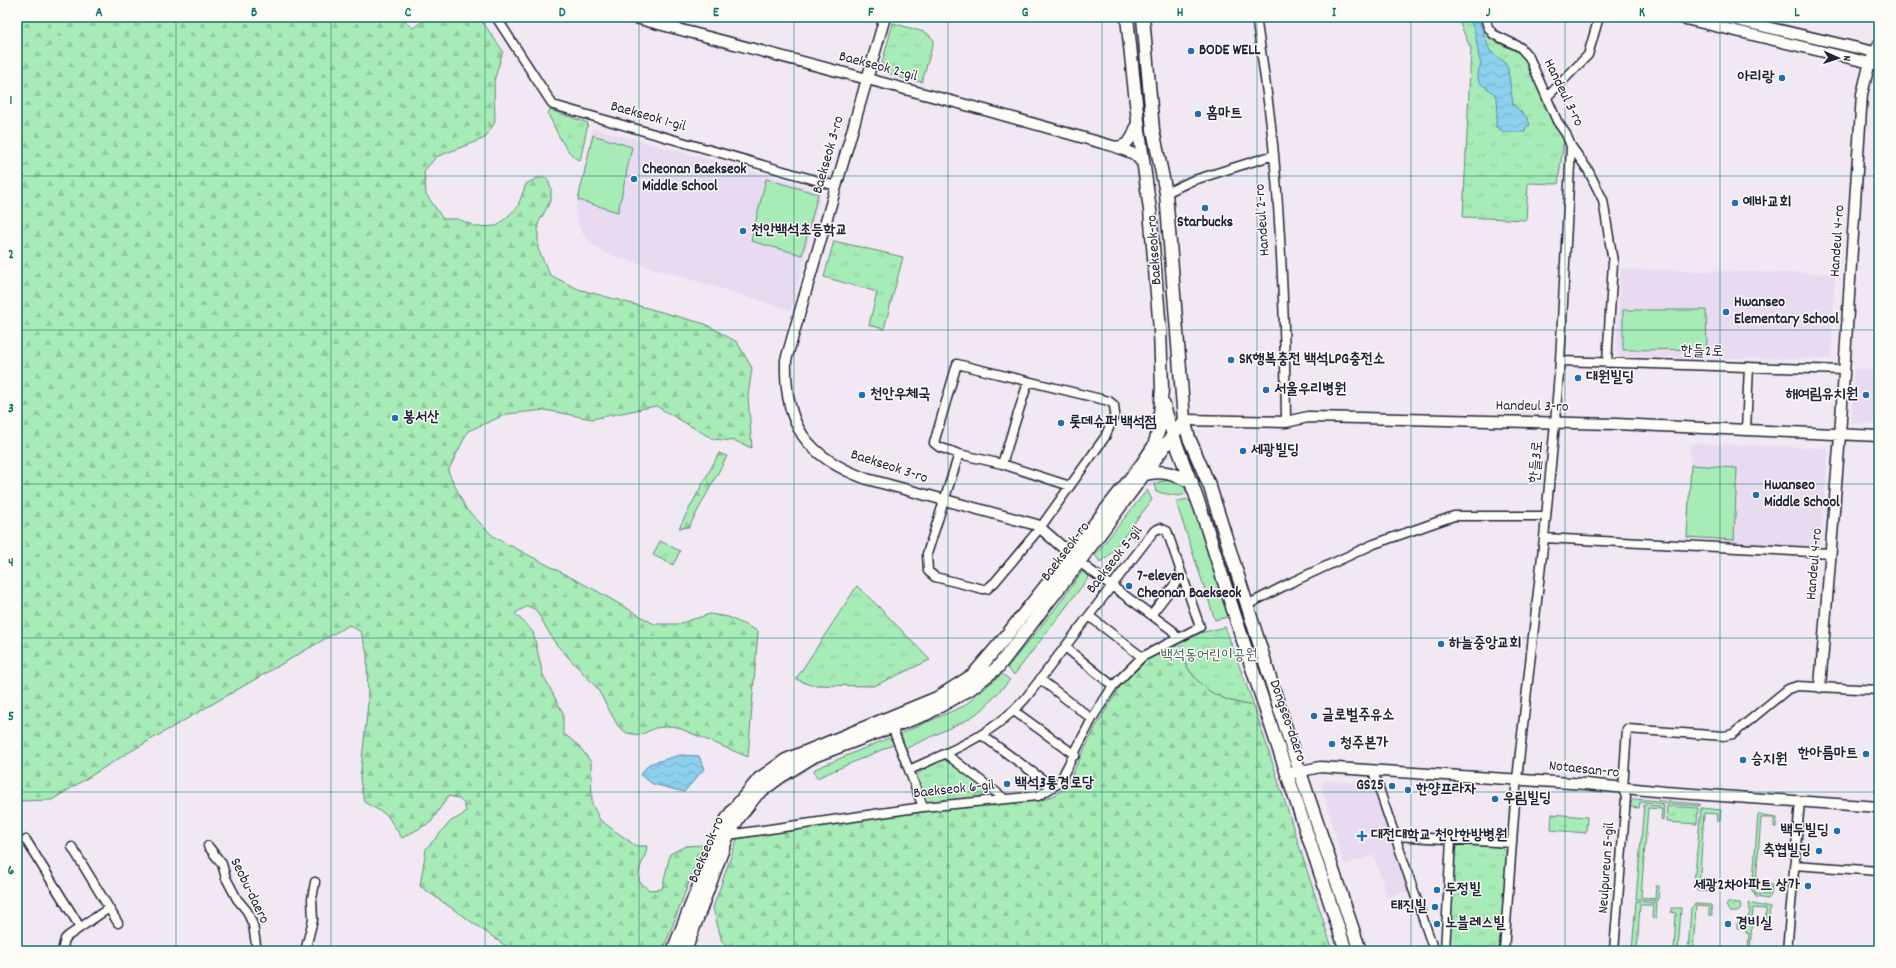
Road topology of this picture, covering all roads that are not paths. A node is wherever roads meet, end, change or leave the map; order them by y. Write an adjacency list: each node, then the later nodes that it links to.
1 (507, 17): 11 (street)
2 (632, 17): 14 (street, Baekseok 2-gil)
3 (884, 17): 14 (street, Baekseok 3-ro)
4 (1127, 17): 16 (main road, Baekseok-ro)
5 (1142, 17): 22 (main road, Baekseok-ro)
6 (1256, 17): 19 (street, Handeul 2-ro)
7 (1485, 17): 15 (street, Handeul 3-ro)
8 (1599, 17): 15 (street)
9 (1677, 17): 13 (street)
10 (1723, 17): 12 (street)
11 (498, 19): 21 (street, Baekseok 1-gil)
12 (1878, 50): 13 (street, Handeul 4-ro)
13 (1875, 64): 26 (street, Handeul 4-ro)
14 (868, 80): 18 (street, Baekseok 2-gil); 21 (street, Baekseok 3-ro)
15 (1547, 98): 17 (street, Handeul 3-ro)
16 (1138, 120): 18 (street); 20 (main road, Baekseok-ro)
17 (1571, 146): 23 (street, 한들3로); 24 (street, Handeul 3-ro)
18 (1116, 147): 20 (street, Baekseok 2-gil)
19 (1274, 155): 22 (street); 30 (street, Handeul 2-ro)
20 (1144, 165): 28 (main road, Baekseok-ro)
21 (836, 186): 42 (street, Baekseok 3-ro)
22 (1166, 192): 29 (main road, Baekseok-ro)
23 (1560, 361): 24 (street, 한들2로); 31 (street, 한들3로)
24 (1607, 363): 25 (street, 한들2로)
25 (1750, 367): 26 (street, 한들2로); 32 (street)
26 (1844, 370): 34 (street, Handeul 4-ro)
27 (1028, 382): 37 (street); 38 (street); 41 (street)
28 (1162, 388): 33 (main road, Dongseo-daero); 36 (main road, Baekseok-ro)
29 (1184, 420): 30 (street, Handeul 3-ro); 33 (main road, Baekseok-ro); 50 (main road, Dongseo-daero)
30 (1286, 422): 31 (street, Handeul 3-ro)
31 (1555, 423): 32 (street, Handeul 3-ro); 43 (street, 한들3로)
32 (1746, 430): 34 (street, Handeul 3-ro)
33 (1171, 431): 36 (main road); 39 (main road, Baekseok-ro); 40 (main road, Dongseo-daero)
34 (1840, 435): 35 (street, Handeul 3-ro); 46 (street, Handeul 4-ro)
35 (1879, 436)
36 (1154, 446): 47 (main road, Baekseok-ro)
37 (959, 454): 38 (street); 42 (street)
38 (1002, 464): 41 (street)
39 (1145, 474): 40 (main road); 47 (main road, Baekseok-ro)
40 (1192, 482): 70 (main road, Dongseo-daero)
41 (1070, 486): 44 (street)
42 (944, 500): 44 (street, Baekseok 3-ro); 44 (street)
43 (1546, 516): 45 (street, 한들3로); 50 (street)
44 (1040, 528): 47 (street, Baekseok 3-ro)
45 (1544, 538): 46 (street); 71 (street, 한들3로)
46 (1831, 553): 59 (street, Handeul 4-ro)
47 (1075, 558): 49 (street, Baekseok 3-ro); 63 (main road, Baekseok-ro); 94 (main road, Baekseok-ro)
48 (1182, 575): 49 (street, Baekseok 5-gil); 51 (street); 53 (street, Baekseok 5-gil)
49 (1112, 586): 51 (street, Baekseok 3-ro); 52 (street, Baekseok 5-gil)
50 (1247, 605): 68 (main road, Dongseo-daero)
51 (1151, 614): 54 (street, Baekseok 3-ro)
52 (1089, 616): 55 (street, Baekseok 5-gil); 56 (street, Baekseok 5-gil)
53 (1200, 627): 54 (street, Baekseok 6-gil)
54 (1177, 639): 56 (street, Baekseok 6-gil)
55 (1065, 647): 57 (street, Baekseok 5-gil); 58 (street)
56 (1142, 657): 58 (street, Baekseok 6-gil)
57 (1040, 679): 61 (street, Baekseok 5-gil); 62 (street)
58 (1113, 686): 62 (street, Baekseok 6-gil)
59 (1820, 687): 60 (street); 73 (street, Neulpureun 5-gil)
60 (1879, 690)
61 (1014, 711): 64 (street, Baekseok 5-gil); 66 (street)
62 (1092, 719): 66 (street, Baekseok 6-gil)
63 (892, 727): 67 (street); 78 (main road, Baekseok-ro)
64 (983, 736): 65 (street, Baekseok 5-gil); 72 (street)
65 (946, 754): 67 (street, Baekseok 5-gil); 74 (street)
66 (1075, 755): 72 (street, Baekseok 6-gil)
67 (909, 770): 76 (street)
68 (1300, 771): 69 (street, Notaesan-ro); 70 (street, Notaesan-ro); 97 (main road, Dongseo-daero)
69 (1373, 771): 71 (street, Notaesan-ro); 79 (street)
70 (1288, 774): 96 (main road, Dongseo-daero)
71 (1518, 779): 73 (street, Notaesan-ro); 82 (street, 한들3로)
72 (1053, 787): 74 (street, Baekseok 6-gil)
73 (1623, 789): 75 (street, Notaesan-ro); 101 (street, Neulpureun 5-gil)
74 (1005, 798): 76 (street, Baekseok 6-gil)
75 (1800, 801): 77 (street, Notaesan-ro); 85 (street)
76 (923, 807): 78 (street, Baekseok 6-gil)
77 (1879, 807)
78 (728, 835): 95 (main road, Baekseok-ro)
79 (1395, 836): 81 (street); 98 (street)
80 (26, 840): 90 (street)
81 (1451, 840): 82 (street); 99 (street)
82 (1512, 843): 100 (street, 한들3로)
83 (208, 846): 92 (street, Seobu-daero)
84 (72, 847): 88 (street)
85 (1794, 865): 86 (street); 102 (street)
86 (1879, 871)
87 (316, 882): 93 (street)
88 (109, 908): 89 (street); 90 (street)
89 (118, 923)
90 (80, 927): 91 (street)
91 (62, 951)
92 (257, 951)
93 (305, 951)
94 (673, 951)
95 (685, 951)
96 (1346, 951)
97 (1360, 951)
98 (1434, 951)
99 (1445, 951)
100 (1504, 951)
101 (1614, 951)
102 (1787, 951)

